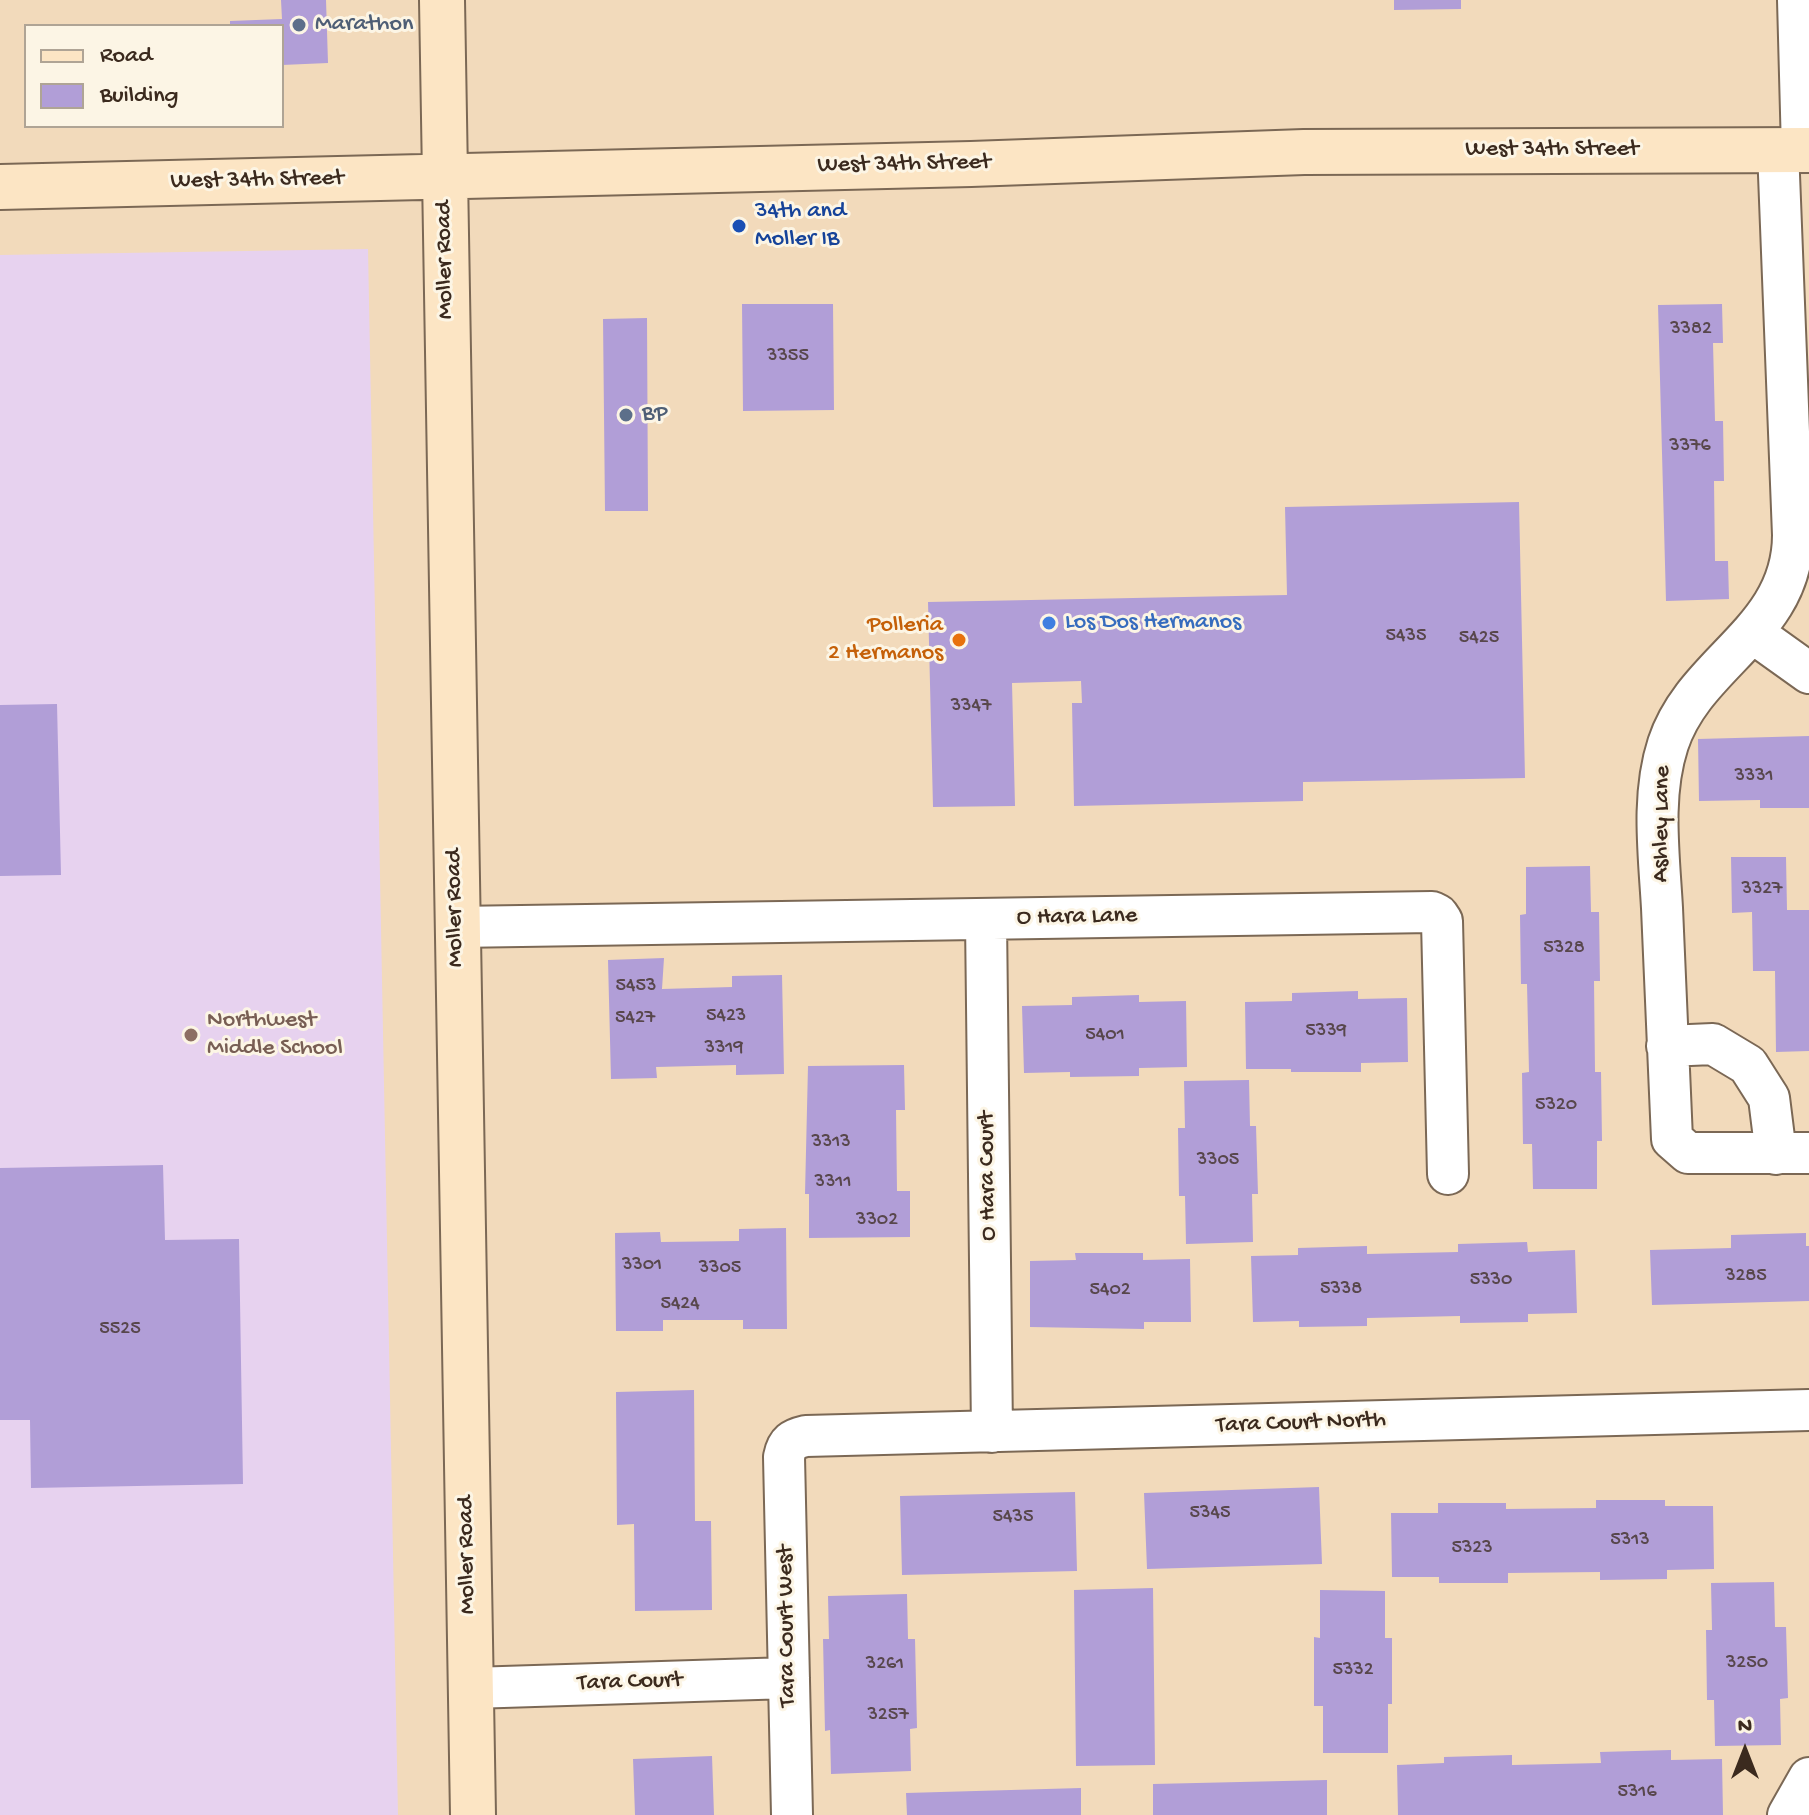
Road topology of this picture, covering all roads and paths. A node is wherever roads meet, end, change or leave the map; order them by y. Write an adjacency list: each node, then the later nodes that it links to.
1 (442, 0): 4 (main road, Moller Road)
2 (1798, 0): 3 (street, Ashley Lane)
3 (1796, 150): 4 (main road, West 34th Street); 6 (street, Ashley Lane)
4 (444, 176): 5 (main road, West 34th Street); 10 (main road, Moller Road)
5 (0, 187)
6 (1797, 344): 7 (street, Ashley Lane)
7 (1753, 633): 8 (street); 11 (street, Ashley Lane)
8 (1809, 673)
9 (986, 920): 10 (street, O Hara Lane); 13 (street, O Hara Lane); 15 (street, O Hara Court)
10 (456, 927): 18 (main road, Moller Road)
11 (1667, 1046): 12 (street, Ashley Lane); 12 (street, Ashley Lane)
12 (1792, 1154)
13 (1448, 1174)
14 (1809, 1410): 15 (street, Tara Court North)
15 (992, 1432): 16 (street, Tara Court North)
16 (793, 1439): 17 (street, Tara Court West)
17 (789, 1678): 18 (street, Tara Court); 21 (street, Tara Court West)
18 (471, 1688): 20 (main road, Moller Road)
19 (1809, 1778): 22 (street)
20 (473, 1815)
21 (792, 1815)
22 (1788, 1815)

